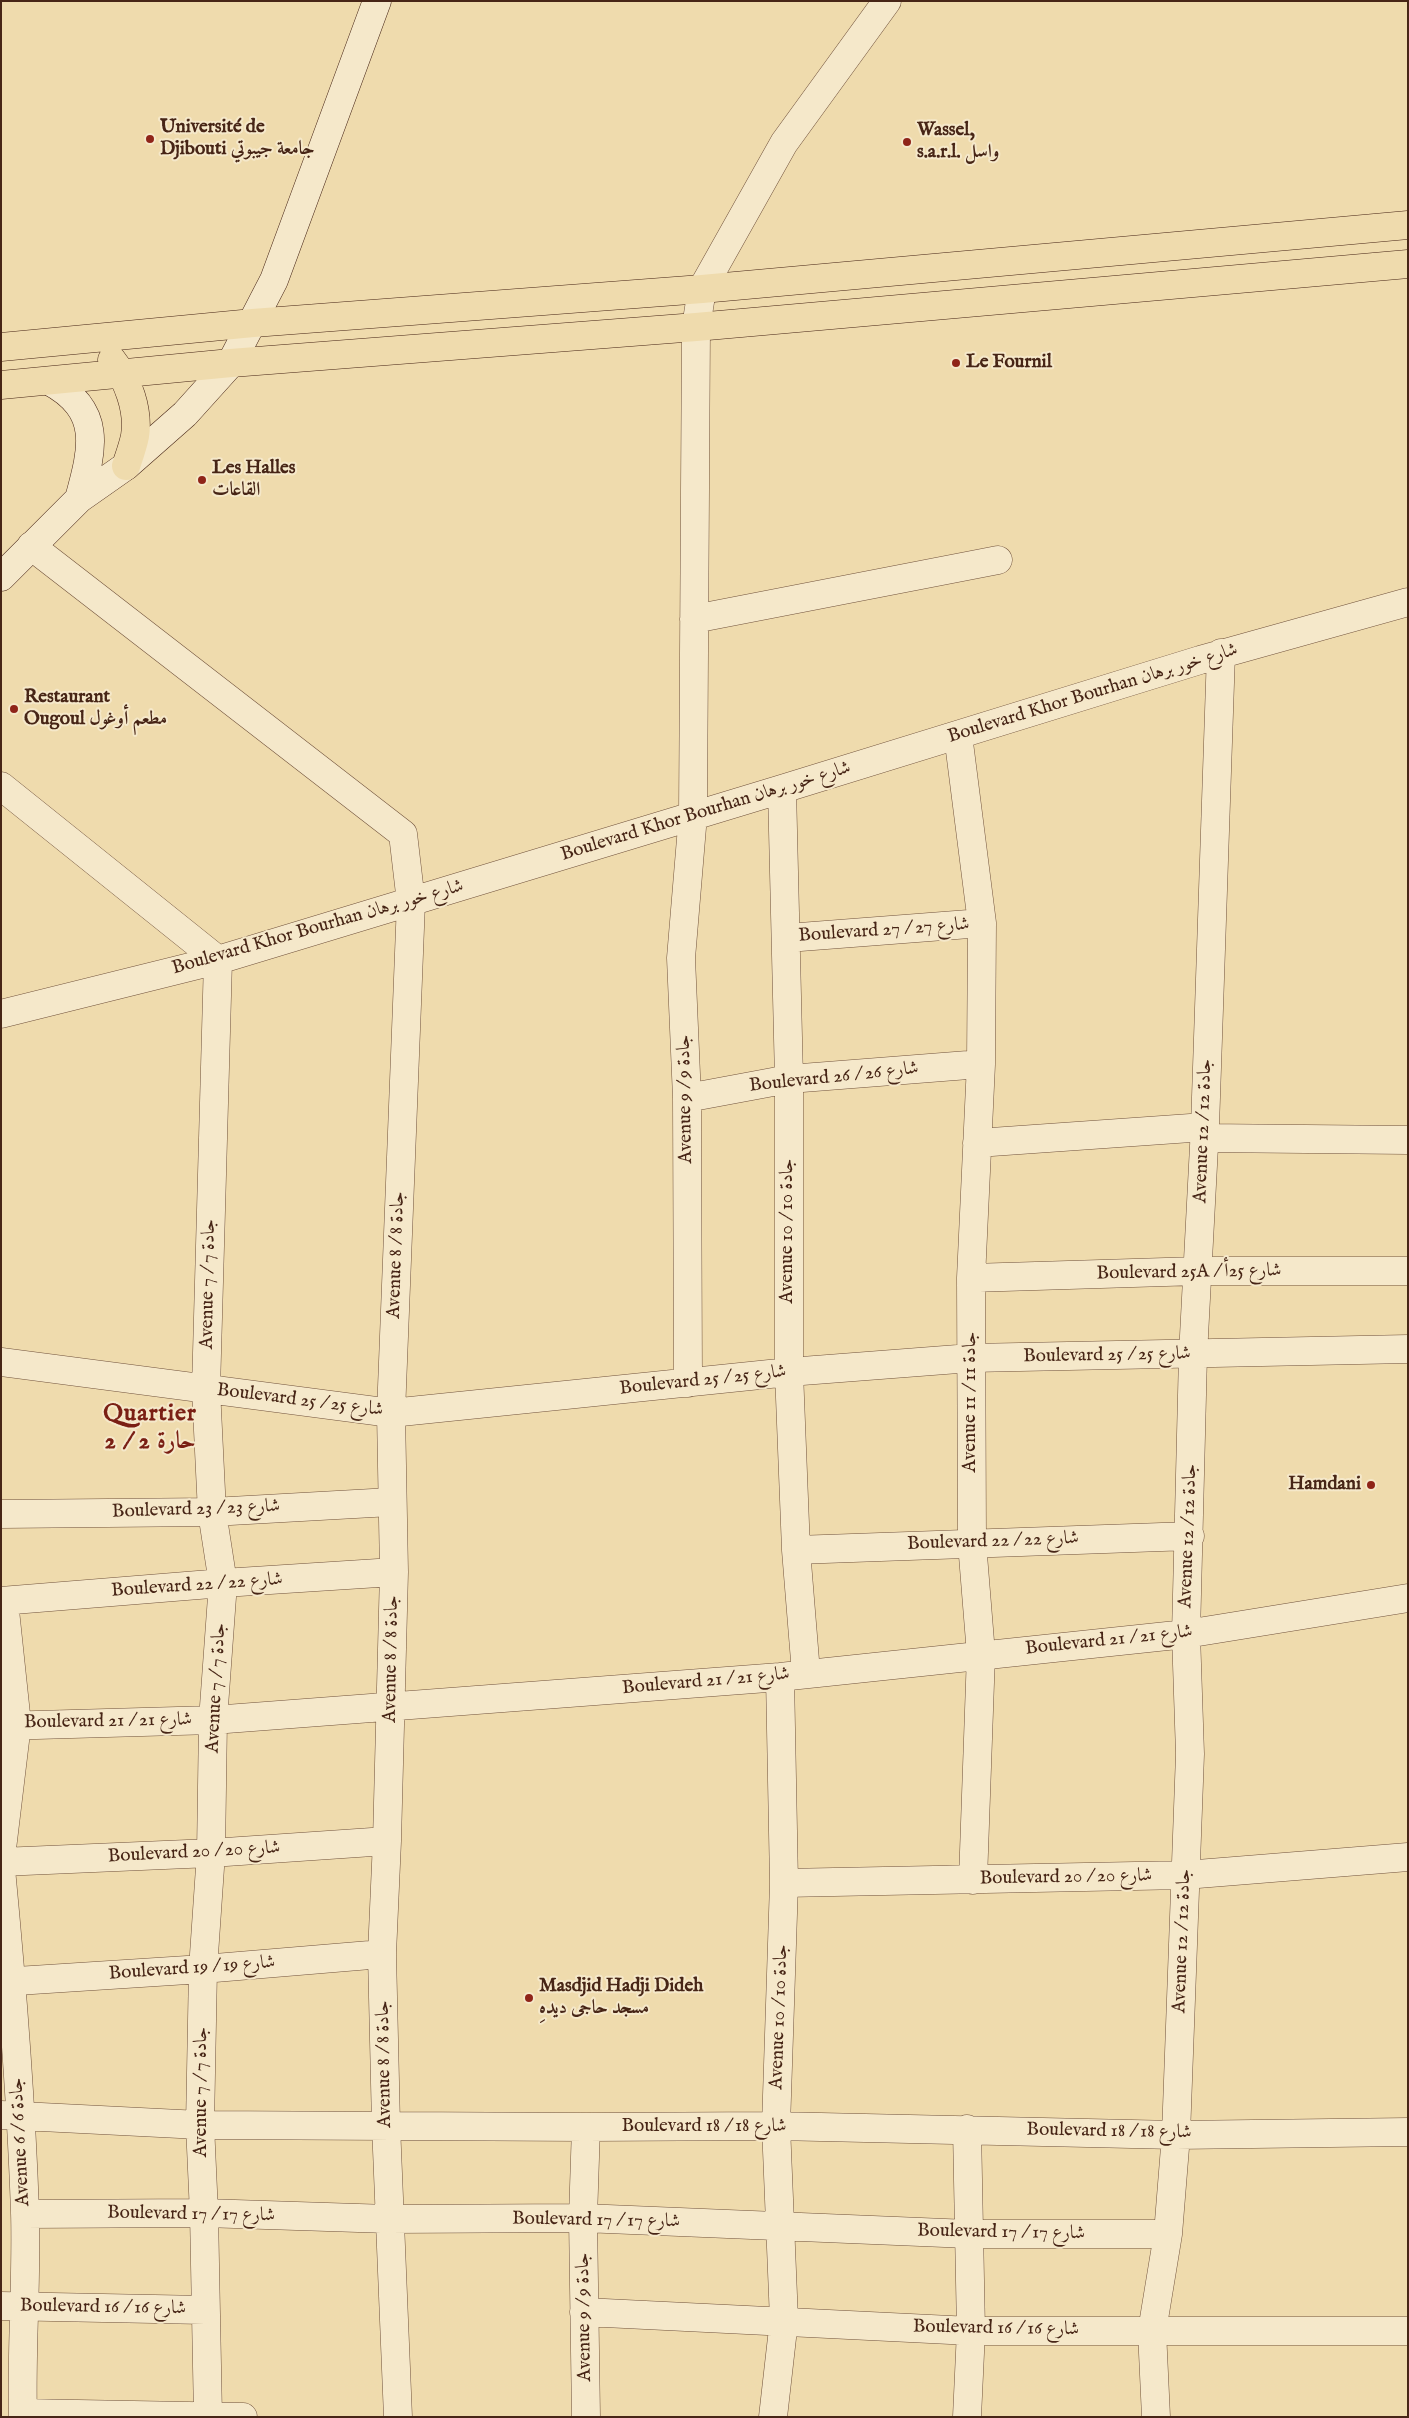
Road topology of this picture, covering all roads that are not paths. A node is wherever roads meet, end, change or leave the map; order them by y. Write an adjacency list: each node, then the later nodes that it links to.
1 (377, 1): 6 (street)
2 (887, 1): 5 (street)
3 (1408, 226): 5 (main road)
4 (1408, 264): 7 (main road)
5 (702, 289): 6 (main road); 7 (street, Avenue 9 / جادة 9)
6 (253, 323): 8 (main road); 10 (street)
7 (696, 327): 10 (main road); 20 (street, Avenue 9 / جادة 9)
8 (88, 339): 9 (main road); 11 (main road)
9 (1, 347)
10 (231, 363): 11 (main road); 14 (street)
11 (123, 374): 12 (main road); 14 (main road)
12 (49, 381): 13 (main road); 15 (street)
13 (1, 385)
14 (126, 466): 15 (street)
15 (79, 499): 16 (street)
16 (31, 546): 18 (street); 26 (street, Avenue 8 / جادة 8)
17 (998, 560): 20 (street)
18 (1, 577)
19 (1408, 602): 21 (street, Boulevard Khor Bourhan شارع خور برهان)
20 (694, 619): 25 (street, Avenue 9 / جادة 9)
21 (1221, 654): 22 (street, Boulevard Khor Bourhan شارع خور برهان); 34 (street, Avenue 12 / جادة 12)
22 (958, 735): 24 (street, Boulevard Khor Bourhan شارع خور برهان); 27 (street, Avenue 11 / جادة 11)
23 (1, 786): 29 (street)
24 (782, 789): 25 (street, Boulevard Khor Bourhan شارع خور برهان); 28 (street, Avenue 10 / جادة 10)
25 (693, 815): 26 (street, Boulevard Khor Bourhan شارع خور برهان); 33 (street, Avenue 9 / جادة 9)
26 (411, 902): 29 (street, Boulevard Khor Bourhan شارع خور برهان); 47 (street, Avenue 8 / جادة 8)
27 (982, 923): 28 (street, Boulevard 27 / شارع 27); 31 (street, Avenue 11 / جادة 11)
28 (787, 938): 32 (street, Avenue 10 / جادة 10)
29 (218, 960): 30 (street, Boulevard Khor Bourhan شارع خور برهان); 46 (street, Avenue 7 / جادة 7)
30 (1, 1014)
31 (981, 1064): 32 (street, Boulevard 26 / شارع 26); 36 (street, Avenue 11 / جادة 11)
32 (789, 1079): 33 (street, Boulevard 26 / شارع 26); 44 (street, Avenue 10 / جادة 10)
33 (687, 1098): 45 (street, Avenue 9 / جادة 9)
34 (1205, 1133): 35 (street); 36 (street); 37 (street, Avenue 12 / جادة 12)
35 (1408, 1140)
36 (977, 1144): 39 (street, Avenue 11 / جادة 11)
37 (1198, 1271): 38 (street, Boulevard 25A / شارع 25أ); 39 (street, Boulevard 25A / شارع 25أ); 41 (street, Avenue 12 / جادة 12)
38 (1408, 1271)
39 (971, 1278): 42 (street, Avenue 11 / جادة 11)
40 (1408, 1349): 41 (street, Boulevard 25 / شارع 25)
41 (1194, 1355): 42 (street, Boulevard 25 / شارع 25); 51 (street, Avenue 12 / جادة 12)
42 (971, 1358): 44 (street, Boulevard 25 / شارع 25); 52 (street, Avenue 11 / جادة 11)
43 (1, 1362): 46 (street, Boulevard 25 / شارع 25)
44 (789, 1372): 45 (street, Boulevard 25 / شارع 25); 53 (street, Avenue 10 / جادة 10)
45 (688, 1383): 47 (street, Boulevard 25 / شارع 25)
46 (206, 1389): 47 (street, Boulevard 25 / شارع 25); 49 (street, Avenue 7 / جادة 7)
47 (391, 1413): 48 (street, Avenue 8 / جادة 8)
48 (391, 1502): 49 (street, Boulevard 23 / شارع 23); 54 (street, Avenue 8 / جادة 8)
49 (212, 1512): 50 (street, Boulevard 23 / شارع 23); 55 (street, Avenue 7 / جادة 7)
50 (1, 1514)
51 (1190, 1536): 52 (street, Boulevard 22 / شارع 22); 58 (street, Avenue 12 / جادة 12)
52 (972, 1543): 53 (street, Boulevard 22 / شارع 22); 59 (street, Avenue 11 / جادة 11)
53 (796, 1550): 60 (street, Avenue 10 / جادة 10)
54 (394, 1572): 55 (street, Boulevard 22 / شارع 22); 61 (street, Avenue 8 / جادة 8)
55 (223, 1583): 57 (street, Boulevard 22 / شارع 22); 62 (street, Avenue 7 / جادة 7)
56 (1408, 1598): 58 (street, Boulevard 21 / شارع 21)
57 (3, 1601): 63 (street)
58 (1186, 1634): 59 (street, Boulevard 21 / شارع 21); 70 (street, Avenue 12 / جادة 12)
59 (981, 1654): 60 (street, Boulevard 21 / شارع 21); 71 (street, Avenue 11 / جادة 11)
60 (792, 1675): 61 (street, Boulevard 21 / شارع 21); 72 (street, Avenue 10 / جادة 10)
61 (391, 1708): 62 (street, Boulevard 21 / شارع 21); 64 (street, Avenue 8 / جادة 8)
62 (213, 1720): 63 (street, Boulevard 21 / شارع 21); 65 (street, Avenue 7 / جادة 7)
63 (9, 1725): 66 (street)
64 (387, 1841): 65 (street, Boulevard 20 / شارع 20); 73 (street, Avenue 8 / جادة 8)
65 (211, 1853): 68 (street, Boulevard 20 / شارع 20); 74 (street, Avenue 7 / جادة 7)
66 (1, 1857)
67 (1408, 1857): 70 (street, Boulevard 20 / شارع 20)
68 (1, 1862)
69 (1, 1869): 75 (street, Avenue 6 / جادة 6)
70 (1186, 1875): 71 (street, Boulevard 20 / شارع 20); 83 (street, Avenue 12 / جادة 12)
71 (972, 1880): 72 (street, Boulevard 20 / شارع 20)
72 (784, 1883): 79 (street, Avenue 10 / جادة 10)
73 (382, 1954): 74 (street, Boulevard 19 / شارع 19); 78 (street, Avenue 8 / جادة 8)
74 (203, 1969): 75 (street, Boulevard 19 / شارع 19); 77 (street, Avenue 7 / جادة 7)
75 (6, 1981): 76 (street, Avenue 6 / جادة 6)
76 (10, 2116): 77 (street, Boulevard 18 / شارع 18); 85 (street, Avenue 6 / جادة 6)
77 (200, 2124): 78 (street, Boulevard 18 / شارع 18); 84 (street, Avenue 7 / جادة 7)
78 (386, 2125): 80 (street, Boulevard 18 / شارع 18); 87 (street, Avenue 8 / جادة 8)
79 (776, 2126): 80 (street, Boulevard 18 / شارع 18); 81 (street, Boulevard 18 / شارع 18); 88 (street, Avenue 10 / جادة 10)
80 (586, 2127): 86 (street, Avenue 9 / جادة 9)
81 (966, 2129): 83 (street, Boulevard 18 / شارع 18); 89 (street)
82 (1408, 2132): 83 (street, Boulevard 18 / شارع 18)
83 (1176, 2135): 90 (street, Avenue 12 / جادة 12)
84 (204, 2213): 85 (street, Boulevard 17 / شارع 17); 87 (street, Boulevard 17 / شارع 17); 92 (street, Avenue 7 / جادة 7)
85 (25, 2214): 91 (street, Avenue 6 / جادة 6)
86 (583, 2218): 87 (street, Boulevard 17 / شارع 17); 88 (street, Boulevard 17 / شارع 17); 93 (street, Avenue 9 / جادة 9)
87 (389, 2219): 101 (street, Avenue 8 / جادة 8)
88 (779, 2227): 89 (street, Boulevard 17 / شارع 17); 94 (street, Avenue 10 / جادة 10)
89 (969, 2234): 90 (street, Boulevard 17 / شارع 17); 95 (street)
90 (1168, 2234): 96 (street, Avenue 12 / جادة 12)
91 (12, 2306): 92 (street, Boulevard 16 / شارع 16); 98 (street, Avenue 6 / جادة 6)
92 (205, 2310): 99 (street, Avenue 7 / جادة 7)
93 (584, 2312): 94 (street, Boulevard 16 / شارع 16); 102 (street, Avenue 9 / جادة 9)
94 (784, 2320): 95 (street, Boulevard 16 / شارع 16); 103 (street, Avenue 10 / جادة 10)
95 (971, 2331): 96 (street, Boulevard 16 / شارع 16); 104 (street)
96 (1152, 2331): 97 (street, Boulevard 16 / شارع 16); 105 (street, Avenue 12 / جادة 12)
97 (1408, 2331)
98 (23, 2415): 99 (street)
99 (208, 2416): 100 (street)
100 (243, 2417)
101 (398, 2417)
102 (586, 2417)
103 (773, 2417)
104 (967, 2417)
105 (1156, 2417)

